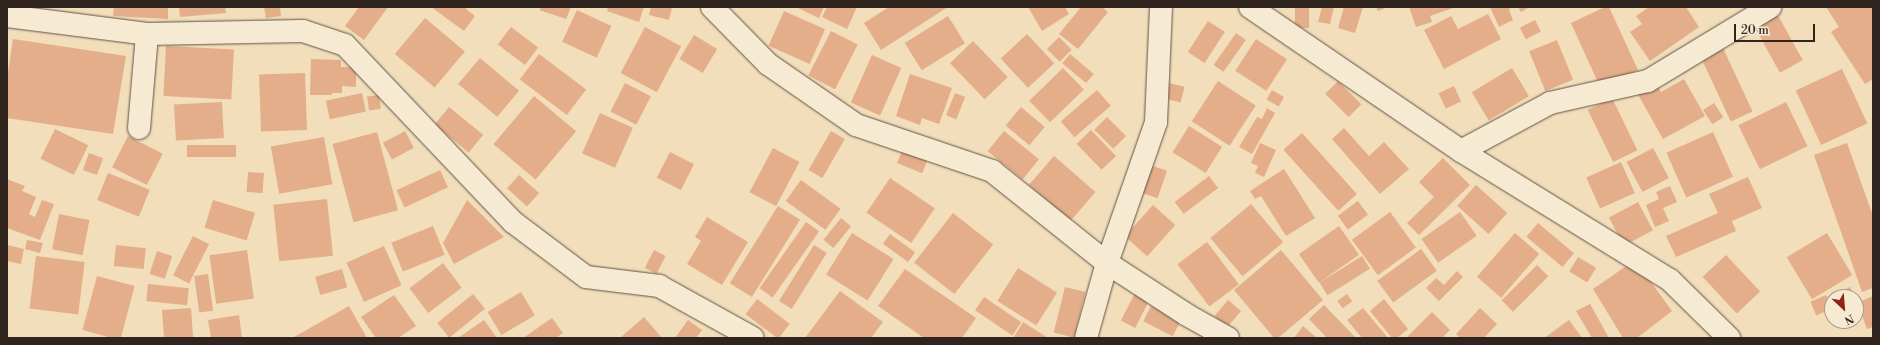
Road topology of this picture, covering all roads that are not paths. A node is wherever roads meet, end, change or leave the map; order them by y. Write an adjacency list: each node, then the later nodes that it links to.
1 (712, 7): 9 (street)
2 (1161, 7): 9 (street)
3 (1250, 7): 8 (street)
4 (1770, 7): 8 (street)
5 (7, 16): 6 (street)
6 (147, 34): 7 (street); 10 (street)
7 (139, 128)
8 (1462, 151): 13 (street)
9 (1106, 263): 11 (street); 12 (street)
10 (753, 338)
11 (1086, 338)
12 (1228, 338)
13 (1729, 338)

